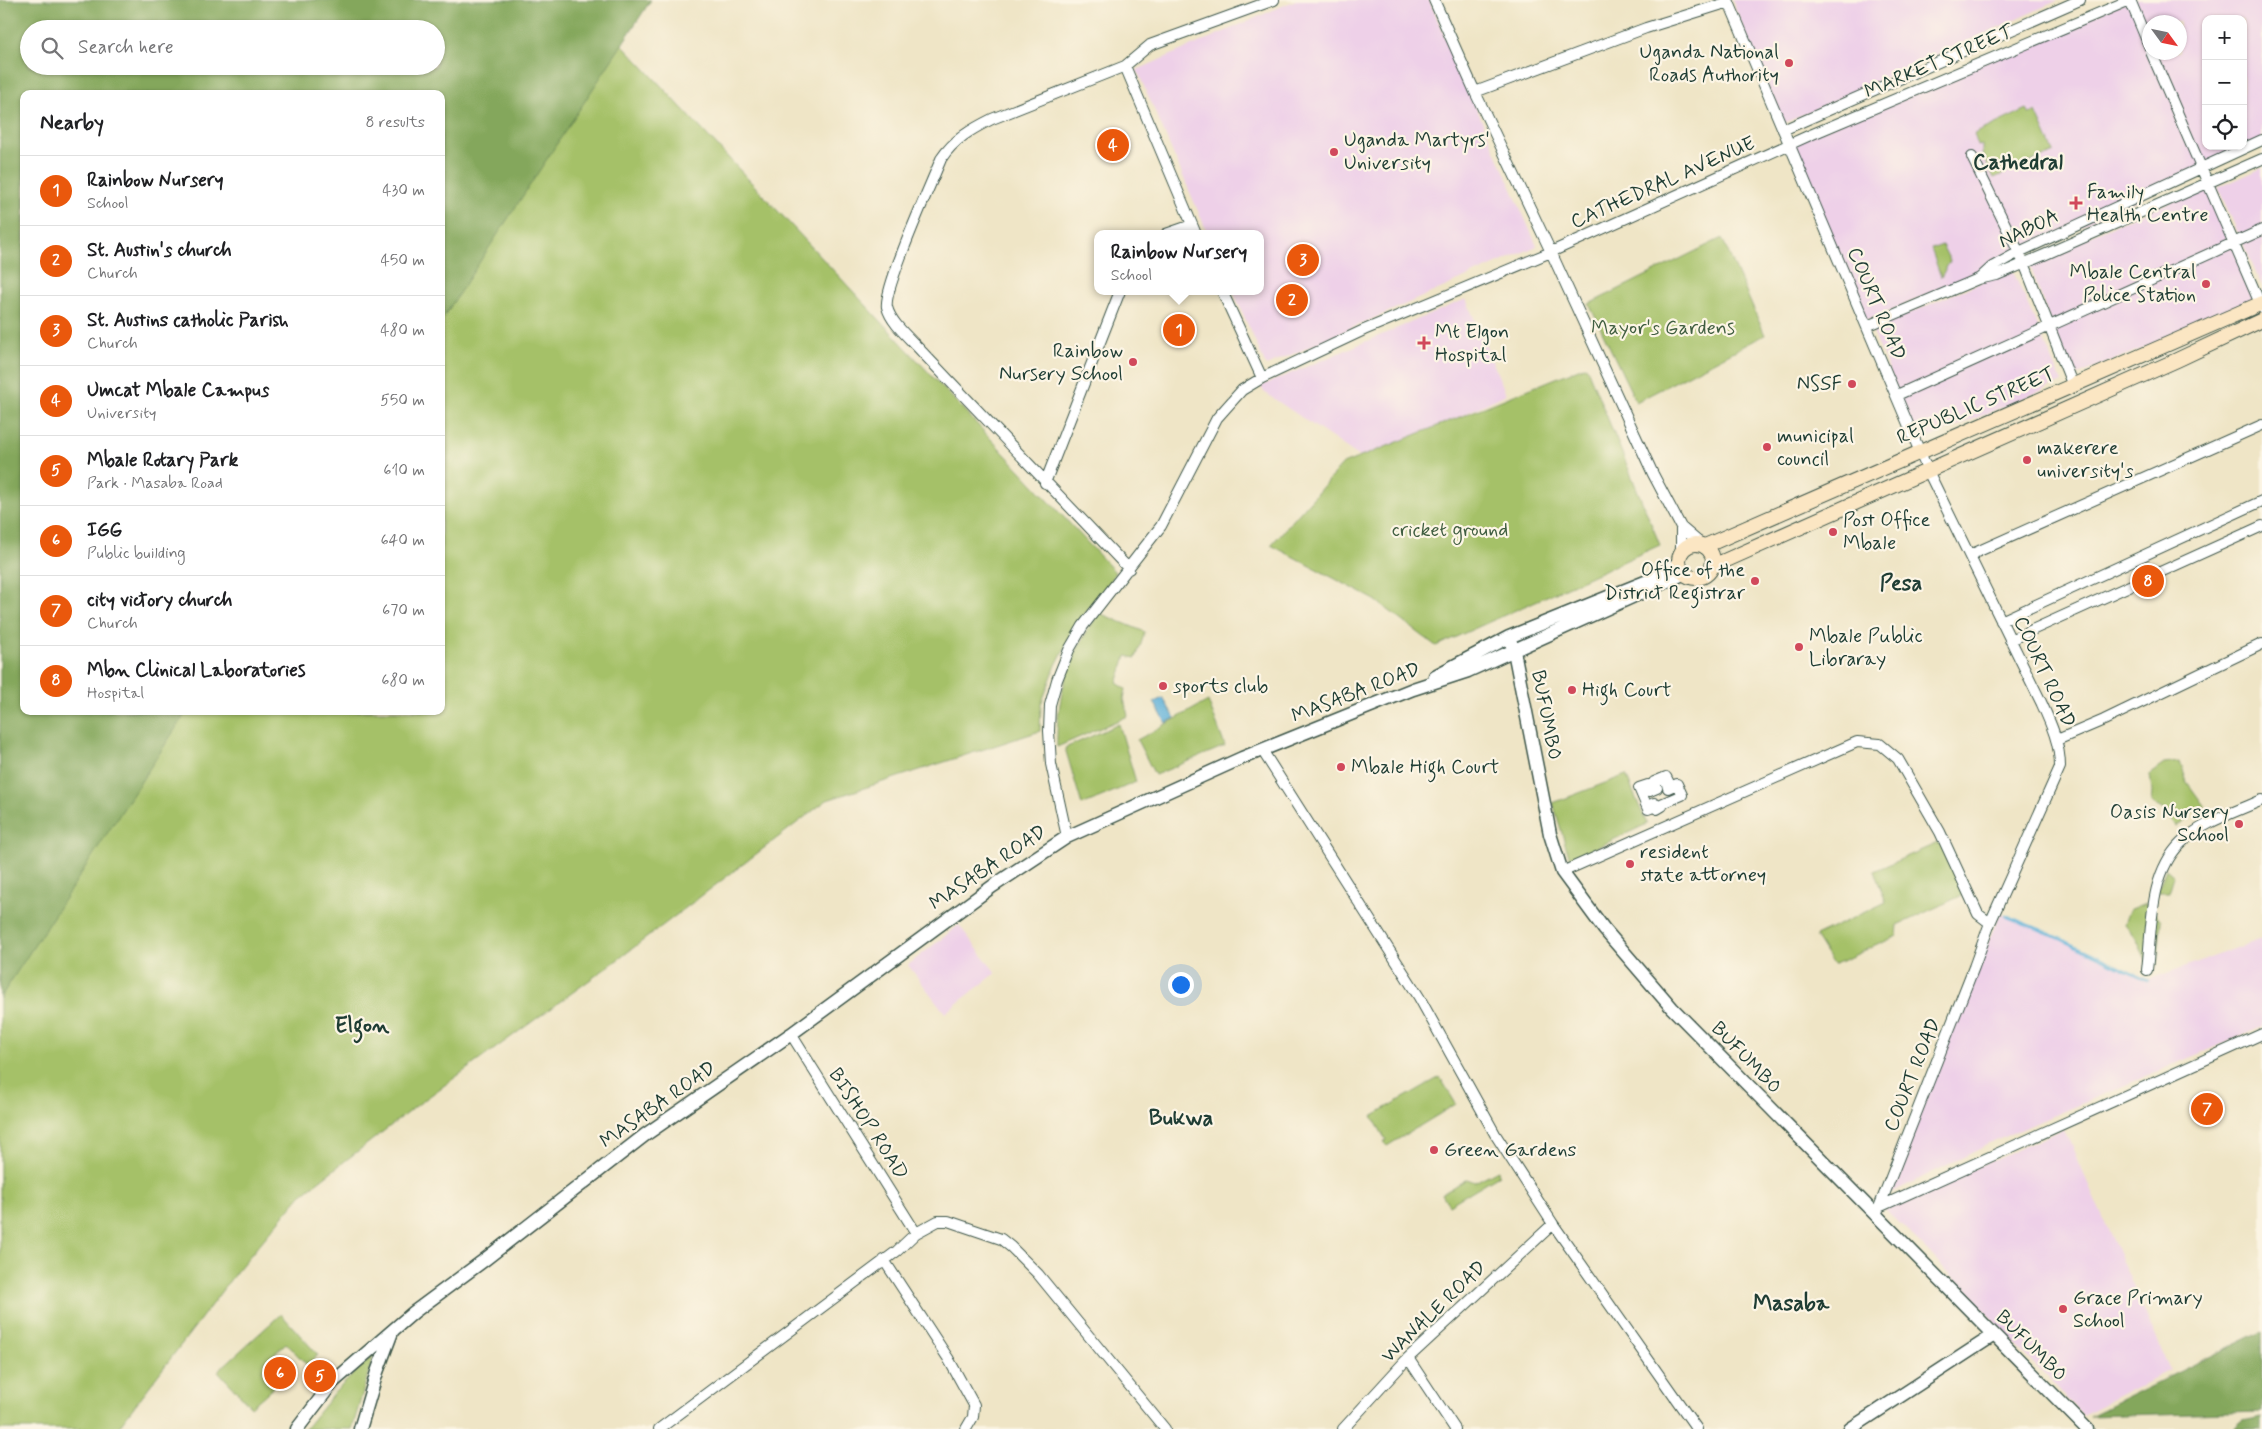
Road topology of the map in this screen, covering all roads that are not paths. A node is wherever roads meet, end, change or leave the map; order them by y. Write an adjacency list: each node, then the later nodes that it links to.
1 (1274, 0): 8 (street)
2 (1434, 0): 10 (street)
3 (2080, 0): 9 (street, MARKET STREET)
4 (2130, 0): 6 (street); 11 (street, MARKET STREET)
5 (1728, 1): 10 (street); 12 (street, COURT ROAD)
6 (2142, 29)
7 (2154, 60): 17 (street)
8 (1125, 66): 19 (street); 38 (street)
9 (1896, 79): 11 (street); 12 (street, MARKET STREET)
10 (1475, 92): 22 (street)
11 (1903, 97): 14 (street, MARKET STREET)
12 (1783, 130): 14 (street, COURT ROAD)
13 (2262, 140): 17 (street, NABOA)
14 (1790, 148): 22 (street, CATHEDRAL AVENUE); 30 (street, COURT ROAD)
15 (1972, 157): 23 (street)
16 (2262, 159): 18 (street, NABOA)
17 (2201, 167): 18 (street); 23 (street, NABOA)
18 (2208, 184): 21 (street); 24 (street, NABOA)
19 (1194, 230)
20 (2262, 230): 21 (street)
21 (2234, 242): 28 (street); 31 (street)
22 (1551, 252): 32 (street, CATHEDRAL AVENUE); 41 (street)
23 (2018, 252): 24 (street); 25 (street, NABOA)
24 (2024, 263): 25 (street, NABOA); 31 (street)
25 (1978, 279): 30 (street, NABOA)
26 (1118, 295): 38 (street)
27 (1224, 295): 32 (street)
28 (2261, 305): 33 (main road, REPUBLIC STREET)
29 (2262, 320): 37 (main road, REPUBLIC STREET)
30 (1867, 326): 34 (street, COURT ROAD)
31 (2048, 326): 33 (street); 34 (street)
32 (1262, 378): 46 (street, CATHEDRAL AVENUE)
33 (2073, 386): 36 (main road, REPUBLIC STREET)
34 (1897, 395): 36 (street, COURT ROAD)
35 (2262, 425): 43 (street)
36 (1921, 450): 37 (street, COURT ROAD); 42 (main road, REPUBLIC STREET)
37 (1928, 471): 43 (street, COURT ROAD); 45 (main road, REPUBLIC STREET)
38 (1045, 483): 46 (street)
39 (2262, 501): 47 (street)
40 (2262, 526): 49 (street)
41 (1682, 528): 42 (street); 44 (street)
42 (1703, 545): 44 (main road); 45 (main road)
43 (1970, 555): 47 (street, COURT ROAD)
44 (1681, 563): 45 (main road); 48 (street); 51 (street, MASABA ROAD)
45 (1713, 566)
46 (1129, 569): 57 (street, CATHEDRAL AVENUE)
47 (2001, 620): 49 (street, COURT ROAD)
48 (1510, 637): 51 (street, BUFUMBO); 52 (street)
49 (2010, 640): 53 (street, COURT ROAD)
50 (2262, 644): 53 (street)
51 (1514, 651): 52 (street, MASABA ROAD); 58 (street, BUFUMBO)
52 (1413, 689): 54 (street, MASABA ROAD)
53 (2058, 740): 59 (street, COURT ROAD)
54 (1262, 750): 57 (street, MASABA ROAD); 64 (street)
55 (1639, 788): 55 (street)
56 (2262, 800): 60 (street)
57 (1067, 837): 61 (street, MASABA ROAD)
58 (1562, 872): 59 (street); 63 (street, BUFUMBO)
59 (1990, 923): 63 (street, COURT ROAD)
60 (2147, 970)
61 (791, 1034): 65 (street, BISHOP ROAD); 67 (street, MASABA ROAD)
62 (2262, 1034): 63 (street)
63 (1877, 1211): 68 (street, BUFUMBO)
64 (1552, 1224): 69 (street, WANALE ROAD); 77 (street)
65 (916, 1233): 66 (street); 74 (street)
66 (884, 1260): 72 (street); 73 (street)
67 (392, 1332): 70 (street, MASABA ROAD); 71 (street)
68 (1994, 1335): 78 (street); 79 (street, BUFUMBO)
69 (1408, 1358): 75 (street, WANALE ROAD); 76 (street)
70 (298, 1429)
71 (360, 1429)
72 (659, 1429)
73 (966, 1429)
74 (1165, 1429)
75 (1343, 1429)
76 (1456, 1429)
77 (1697, 1429)
78 (1850, 1429)
79 (2087, 1429)

